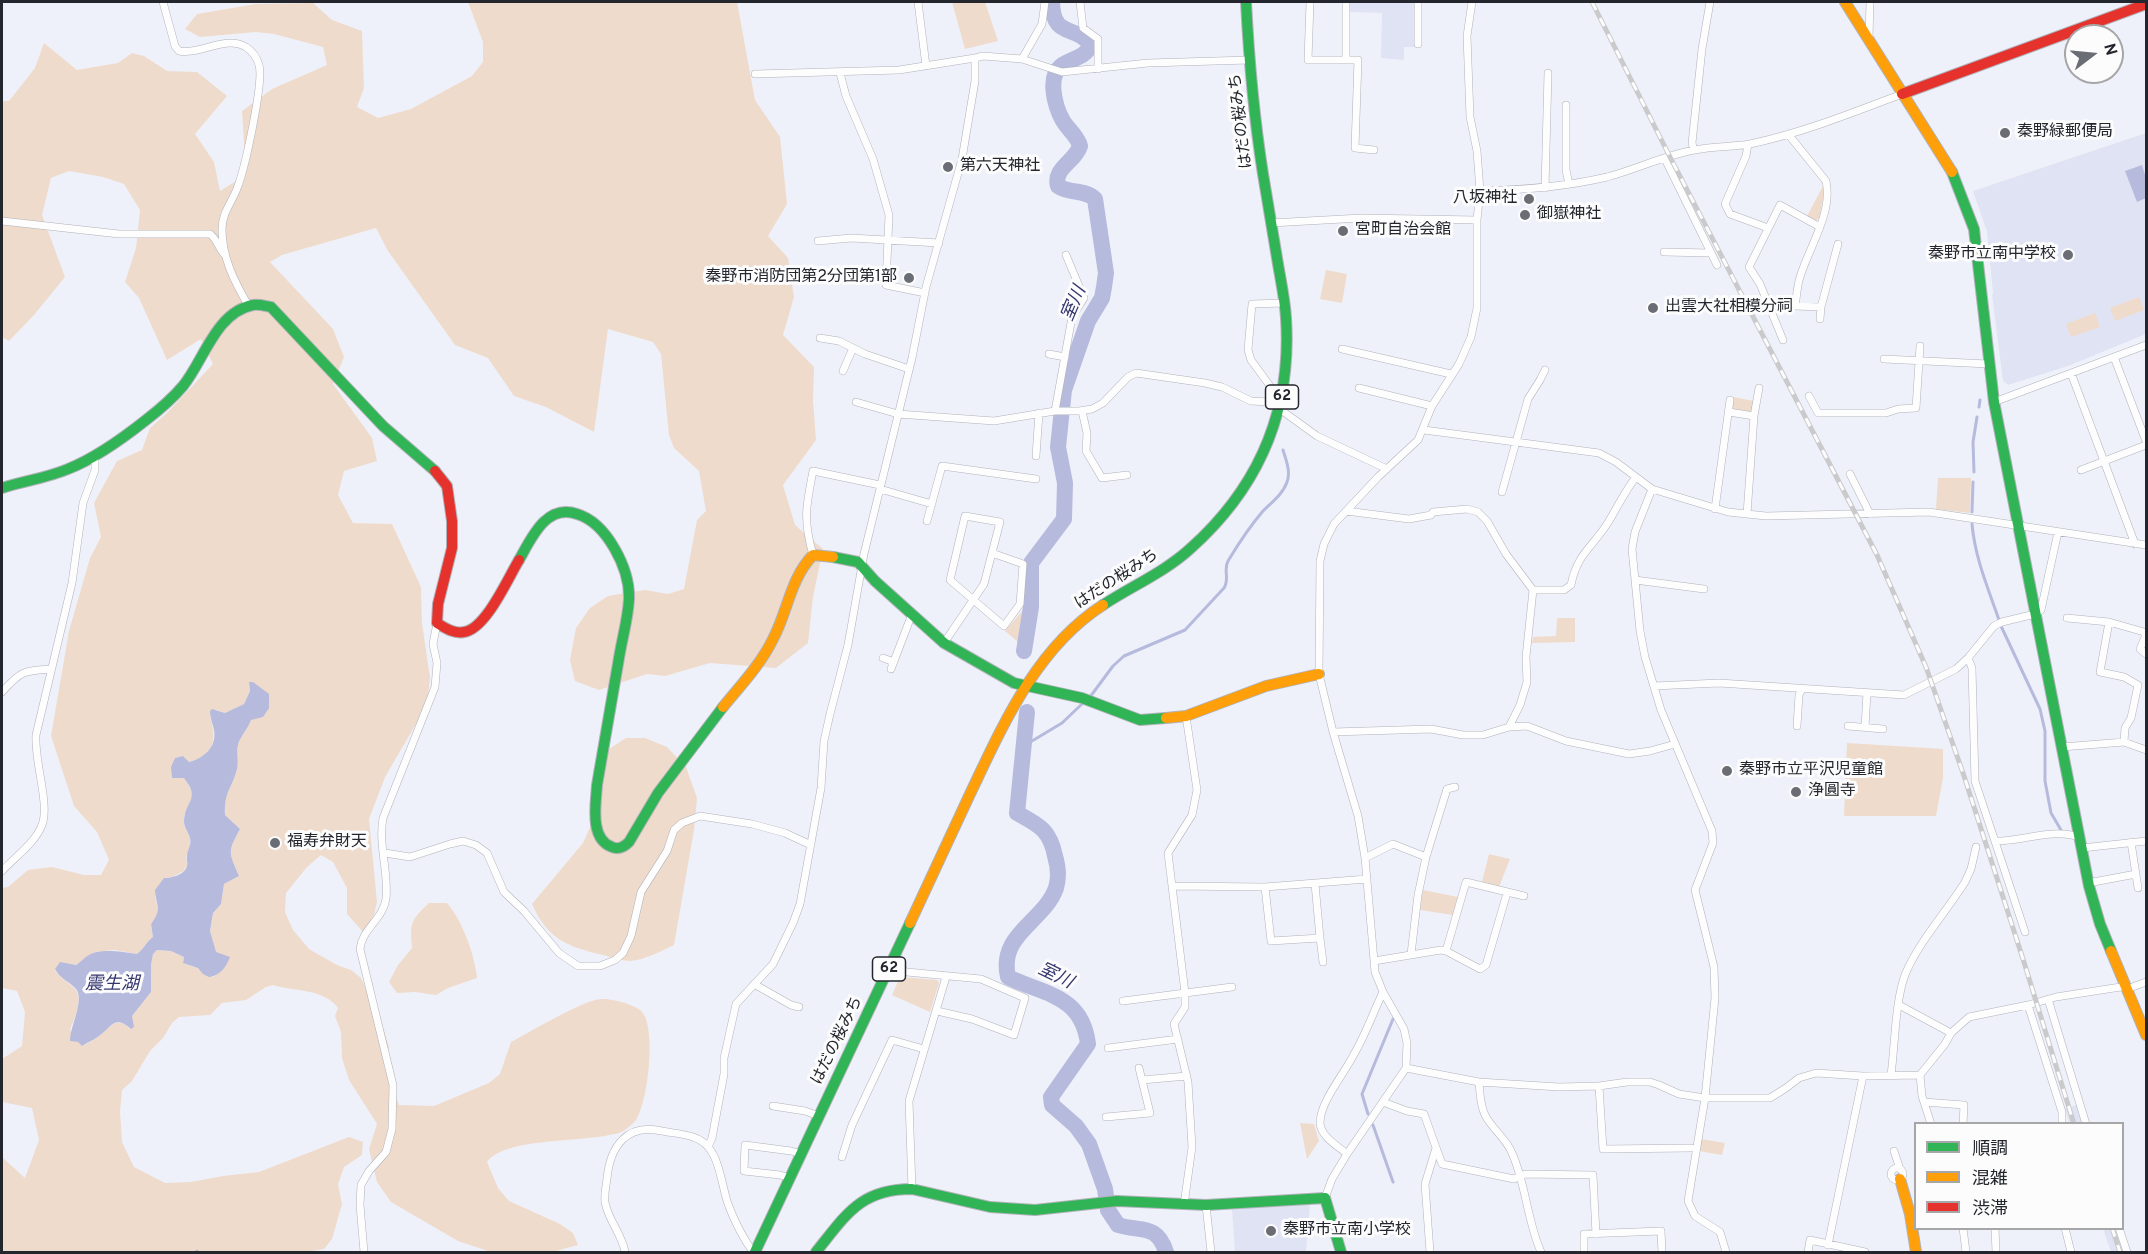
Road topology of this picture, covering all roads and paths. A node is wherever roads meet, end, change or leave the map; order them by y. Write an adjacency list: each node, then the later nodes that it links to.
1 (163, 2): 46 (street)
2 (918, 2): 20 (street)
3 (1045, 2): 17 (street)
4 (1080, 2): 21 (street)
5 (1246, 2): 19 (street, はだの桜みち / 62)
6 (1310, 2): 18 (street)
7 (1346, 2): 18 (street)
8 (1418, 2): 15 (street)
9 (1472, 2): 34 (street)
10 (1710, 2): 30 (street)
11 (1845, 2): 14 (street)
12 (1870, 2): 14 (street)
13 (2146, 4): 25 (street)
14 (1869, 38): 25 (street)
15 (1421, 39)
16 (975, 58): 17 (street); 20 (street); 42 (street)
17 (1022, 59): 21 (street)
18 (1346, 59): 29 (street)
19 (1249, 60): 21 (street); 37 (street, はだの桜みち / 62)
20 (926, 66): 22 (street)
21 (1098, 69)
22 (840, 73): 24 (street); 41 (street)
23 (1548, 73): 33 (street)
24 (754, 74)
25 (1902, 94): 27 (street); 67 (street)
26 (1566, 105): 32 (street)
27 (1788, 134): 28 (street); 38 (street)
28 (1748, 144): 30 (street); 39 (street)
29 (1374, 150)
30 (1694, 150): 31 (street)
31 (1665, 159): 32 (street); 45 (street)
32 (1569, 184): 33 (street)
33 (1545, 188): 34 (street)
34 (1480, 191): 35 (street)
35 (1477, 219): 37 (street); 72 (street)
36 (2, 221): 46 (street)
37 (1271, 223): 50 (street, はだの桜みち / 62)
38 (1820, 227): 39 (street); 53 (street)
39 (1768, 228): 52 (street)
40 (818, 241): 41 (street)
41 (889, 241): 42 (street); 49 (street)
42 (939, 243): 49 (street)
43 (1838, 244): 54 (street)
44 (1664, 252): 45 (street)
45 (1711, 252): 48 (street)
46 (225, 254): 51 (street)
47 (1066, 255): 63 (street)
48 (1717, 265)
49 (925, 293): 68 (street)
50 (1284, 303): 81 (street, はだの桜みち / 62); 81 (street)
51 (248, 305): 92 (street); 128 (street)
52 (1769, 305): 53 (street); 57 (street)
53 (1795, 305): 54 (street)
54 (1821, 307): 55 (street)
55 (1820, 319)
56 (820, 338): 60 (street)
57 (1783, 340)
58 (2146, 345): 64 (street)
59 (1920, 346): 66 (street)
60 (853, 348): 68 (street); 70 (street)
61 (1342, 349): 72 (street)
62 (1049, 354): 63 (street)
63 (1065, 357): 83 (street)
64 (2114, 357): 71 (street); 91 (street)
65 (1884, 359): 66 (street)
66 (1919, 361): 67 (street); 77 (street)
67 (1988, 364): 80 (street)
68 (909, 369): 87 (street)
69 (1545, 370): 73 (street)
70 (843, 371)
71 (2071, 373): 80 (street); 94 (street)
72 (1451, 374): 82 (street)
73 (1540, 381): 74 (street); 90 (street)
74 (1550, 383)
75 (1359, 388): 82 (street)
76 (1759, 388): 88 (street)
77 (1809, 396)
78 (1730, 400): 85 (street)
79 (856, 402): 87 (street)
80 (1994, 402): 113 (street)
81 (1280, 405): 84 (street); 95 (street); 135 (street, はだの桜みち / 62)
82 (1432, 406): 89 (street)
83 (1056, 411): 84 (street); 86 (street)
84 (1082, 411): 98 (street)
85 (1729, 412): 88 (street); 108 (street)
86 (1039, 413): 87 (street); 93 (street)
87 (898, 414): 103 (street)
88 (1754, 416): 110 (street)
89 (1424, 430): 90 (street); 95 (street)
90 (1517, 442): 99 (street); 101 (street)
91 (2146, 443): 94 (street)
92 (95, 456): 104 (street); 133 (street)
93 (1036, 456)
94 (2104, 462): 96 (street); 115 (street)
95 (1387, 469): 109 (street)
96 (2081, 470)
97 (1850, 474): 111 (street)
98 (1127, 475)
99 (1636, 477): 105 (street); 122 (street)
100 (1036, 479): 107 (street)
101 (1504, 483): 102 (street); 106 (street)
102 (1513, 485)
103 (880, 487): 107 (street); 118 (street); 119 (street)
104 (2, 488)
105 (1652, 489): 108 (street); 120 (street)
106 (1502, 492)
107 (932, 504): 112 (street)
108 (1714, 509): 110 (street)
109 (1346, 511): 122 (street); 134 (street)
110 (1747, 514): 111 (street)
111 (1870, 514): 113 (street)
112 (927, 521)
113 (2018, 525): 114 (street); 125 (street)
114 (2058, 532): 115 (street); 125 (street)
115 (2135, 544): 116 (street)
116 (2146, 545)
117 (992, 553): 123 (street); 123 (street); 123 (street)
118 (813, 555): 119 (street); 128 (street)
119 (863, 570): 124 (street); 156 (street)
120 (1635, 580): 121 (street); 136 (street)
121 (1704, 589)
122 (1533, 590): 143 (street)
123 (973, 601): 129 (street)
124 (912, 614): 129 (street); 131 (street)
125 (2035, 614): 132 (street); 149 (street)
126 (2067, 618): 127 (street)
127 (2109, 622): 130 (street); 147 (street)
128 (437, 623): 158 (street)
129 (944, 643): 135 (street)
130 (2146, 654)
131 (883, 658)
132 (1968, 658): 139 (street); 152 (street)
133 (51, 669): 138 (street); 161 (street)
134 (1319, 674): 140 (street); 146 (street)
135 (1024, 686): 140 (street); 177 (street, はだの桜みち / 62)
136 (1654, 686): 137 (street); 148 (street)
137 (1802, 689): 139 (street); 141 (street)
138 (2, 692)
139 (1867, 693): 144 (street)
140 (1186, 716): 166 (street)
141 (1797, 726)
142 (1848, 726): 144 (street)
143 (1509, 727): 146 (street); 148 (street)
144 (1865, 727): 145 (street)
145 (1883, 729)
146 (1333, 732): 160 (street)
147 (2124, 742): 149 (street); 150 (street)
148 (1676, 744): 205 (street)
149 (2061, 747): 154 (street)
150 (2146, 750)
151 (1455, 787): 159 (street)
152 (1996, 841): 154 (street); 171 (street)
153 (2146, 841): 155 (street)
154 (2080, 842): 155 (street); 164 (street)
155 (2131, 842): 162 (street)
156 (810, 845): 158 (street); 180 (street)
157 (1976, 848): 187 (street)
158 (385, 853): 235 (street)
159 (1426, 857): 160 (street); 174 (street)
160 (1365, 858): 163 (street)
161 (2, 871)
162 (2136, 874): 164 (street); 168 (street)
163 (1367, 879): 165 (street); 175 (street)
164 (2088, 883): 182 (street)
165 (1315, 884): 167 (street); 172 (street)
166 (1174, 886): 167 (street); 184 (street)
167 (1266, 887): 172 (street)
168 (2138, 888)
169 (1507, 893): 170 (street); 173 (street); 173 (street)
170 (1524, 896)
171 (2025, 932)
172 (1320, 938): 176 (street)
173 (1446, 951): 174 (street)
174 (1411, 954): 175 (street)
175 (1374, 961): 183 (street)
176 (1323, 962)
177 (891, 966): 178 (street); 209 (street, はだの桜みち / 62)
178 (946, 977): 190 (street); 190 (street)
179 (2146, 982): 182 (street)
180 (754, 984): 189 (street); 215 (street)
181 (1232, 987): 184 (street)
182 (2127, 987): 185 (street); 192 (street)
183 (1383, 992): 197 (street); 220 (street)
184 (1185, 993): 186 (street); 193 (street)
185 (2048, 999): 188 (street); 214 (street)
186 (1124, 1001)
187 (1899, 1005): 191 (street); 198 (street)
188 (2028, 1005): 191 (street); 213 (street)
189 (799, 1007)
190 (937, 1011): 195 (street)
191 (1951, 1033): 199 (street)
192 (2146, 1035)
193 (1178, 1039): 194 (street); 200 (street)
194 (1108, 1048)
195 (924, 1049): 221 (street); 225 (street)
196 (1139, 1068): 202 (street)
197 (1406, 1068): 203 (street); 206 (street)
198 (1891, 1075): 199 (street); 201 (street)
199 (1920, 1075): 207 (street)
200 (1187, 1076): 202 (street); 227 (street)
201 (1863, 1076): 205 (street); 234 (street)
202 (1142, 1080): 210 (street)
203 (1479, 1082): 204 (street); 223 (street)
204 (1599, 1086): 205 (street); 217 (street)
205 (1705, 1098): 245 (street)
206 (1383, 1102): 216 (street); 220 (street)
207 (1924, 1102): 211 (street); 212 (street)
208 (773, 1106): 209 (street)
209 (819, 1116): 219 (street, はだの桜みち / 62)
210 (1106, 1117)
211 (1930, 1122)
212 (1963, 1122)
213 (2062, 1122)
214 (2085, 1122)
215 (708, 1147): 236 (street); 237 (street)
216 (1436, 1148): 223 (street); 241 (street)
217 (1691, 1148)
218 (1894, 1151): 222 (street)
219 (801, 1154): 224 (street, はだの桜みち / 62); 224 (street)
220 (1347, 1154): 226 (street)
221 (842, 1157)
222 (1900, 1174): 248 (street)
223 (1520, 1175): 233 (street); 242 (street)
224 (790, 1178): 237 (street, はだの桜みち / 62)
225 (912, 1189): 227 (street); 238 (street)
226 (1325, 1198): 228 (street); 240 (street)
227 (1184, 1205): 228 (street)
228 (1206, 1205): 239 (street)
229 (1963, 1230): 249 (street)
230 (1995, 1230): 250 (street)
231 (2066, 1230): 251 (street)
232 (2120, 1230): 252 (street)
233 (1596, 1234): 243 (street); 244 (street)
234 (1828, 1245): 246 (street); 247 (street)
235 (364, 1252)
236 (625, 1252)
237 (754, 1252)
238 (816, 1252)
239 (1211, 1252)
240 (1341, 1252)
241 (1430, 1252)
242 (1541, 1252)
243 (1584, 1252)
244 (1662, 1252)
245 (1726, 1252)
246 (1808, 1252)
247 (1865, 1252)
248 (1916, 1252)
249 (1966, 1252)
250 (1996, 1252)
251 (2071, 1252)
252 (2127, 1252)

